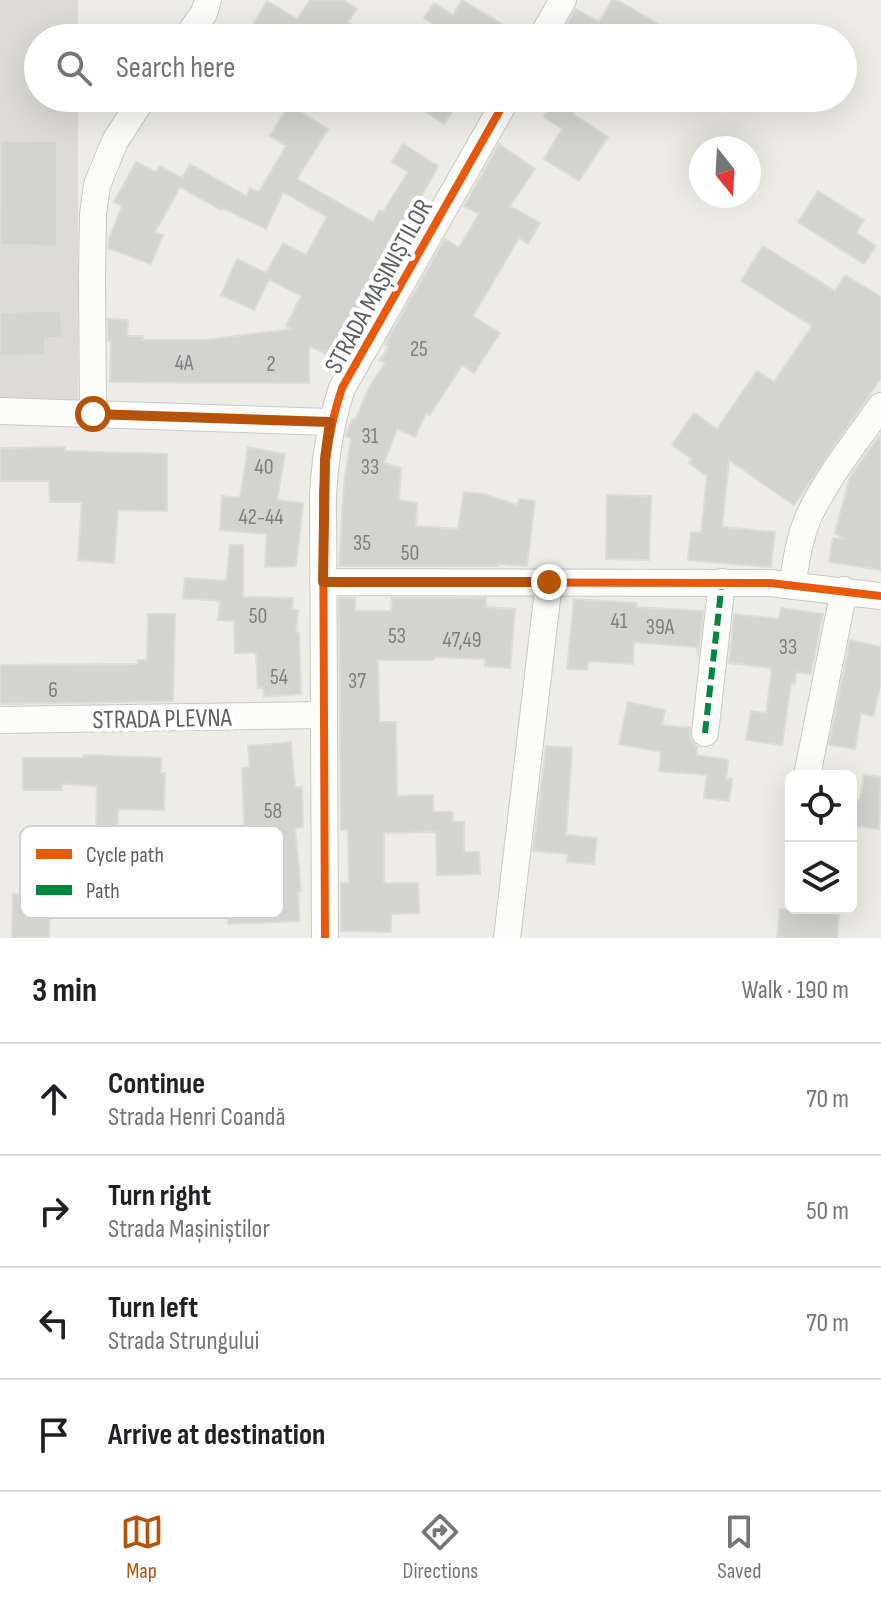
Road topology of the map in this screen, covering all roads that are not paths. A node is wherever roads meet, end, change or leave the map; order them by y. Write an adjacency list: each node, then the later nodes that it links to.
1 (208, 0): 3 (street)
2 (563, 0): 4 (street)
3 (196, 24)
4 (549, 24)
5 (134, 112): 9 (street)
6 (499, 112): 10 (street, STRADA MAȘINIȘTILOR)
7 (881, 406): 14 (street)
8 (0, 411): 9 (street)
9 (93, 414): 10 (street)
10 (330, 422): 11 (street, STRADA MAȘINIȘTILOR)
11 (323, 582): 12 (street); 17 (street, STRADA MAȘINIȘTILOR)
12 (549, 582): 13 (street); 22 (street)
13 (722, 582): 14 (street); 19 (street)
14 (792, 586): 15 (street)
15 (844, 590): 16 (street); 20 (street)
16 (881, 596)
17 (324, 715): 18 (street, STRADA PLEVNA); 21 (street, STRADA MAȘINIȘTILOR)
18 (0, 720)
19 (705, 733)
20 (808, 770)
21 (325, 938)
22 (507, 938)

